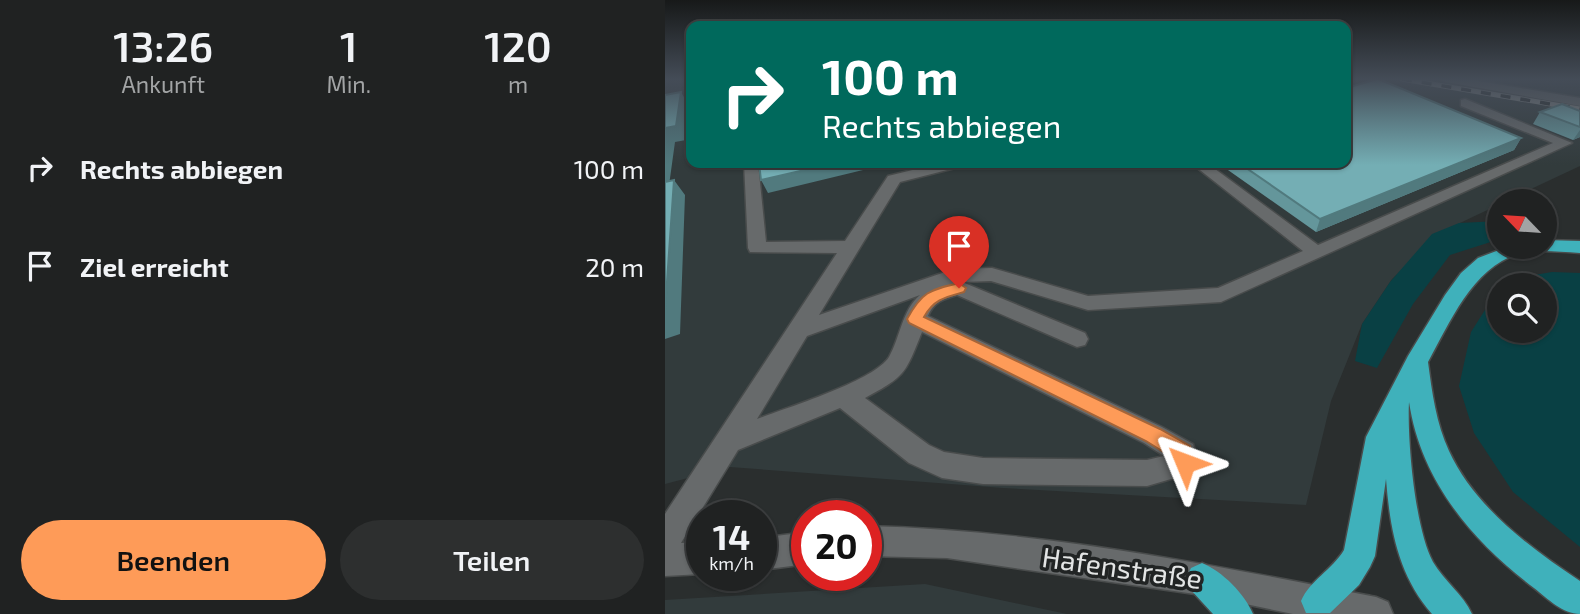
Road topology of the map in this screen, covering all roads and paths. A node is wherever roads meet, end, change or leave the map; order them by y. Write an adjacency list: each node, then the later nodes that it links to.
1 (1477, 108): 8 (street)
2 (751, 168): 7 (street)
3 (938, 168): 7 (street)
4 (1205, 168): 8 (street)
5 (1557, 247): 6 (highway)
6 (1576, 248)
7 (847, 253): 11 (street)
8 (1317, 253): 11 (street)
9 (1493, 259): 13 (highway)
10 (915, 319): 12 (street); 14 (street); 14 (street)
11 (797, 331): 16 (street)
12 (1077, 339)
13 (1416, 362): 15 (highway); 23 (highway)
14 (843, 396): 16 (street)
15 (1396, 404): 22 (highway); 26 (highway)
16 (727, 442): 17 (street)
17 (665, 541)
18 (882, 541): 21 (street, Hafenstraße)
19 (686, 559): 20 (street)
20 (665, 560)
21 (1202, 579): 22 (street, Hafenstraße); 24 (highway)
22 (1318, 600): 25 (street, Hafenstraße)
23 (1580, 601)
24 (1236, 614)
25 (1375, 614)
26 (1455, 614)

